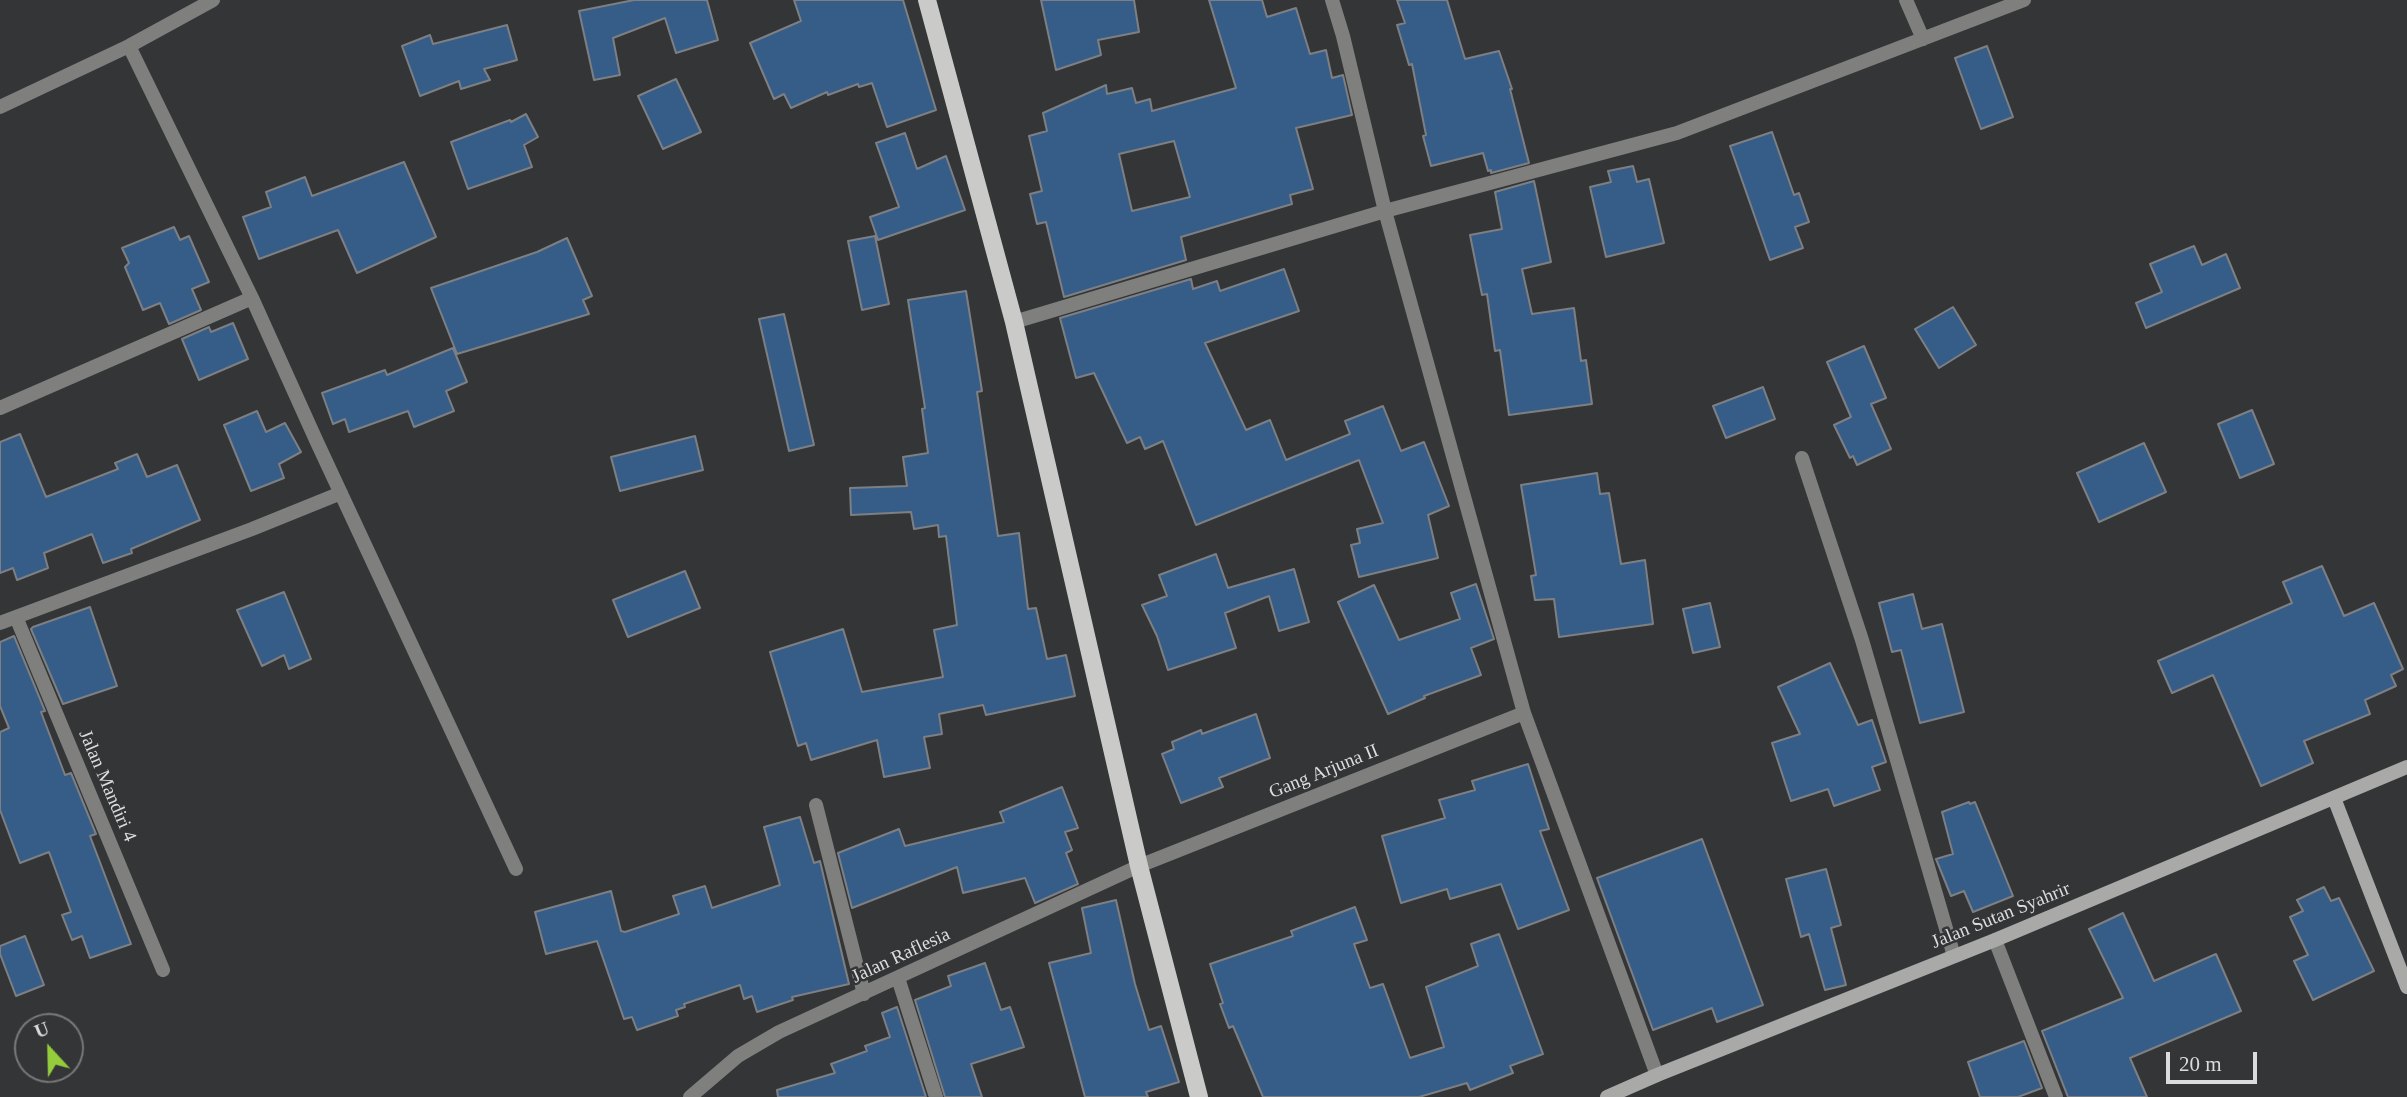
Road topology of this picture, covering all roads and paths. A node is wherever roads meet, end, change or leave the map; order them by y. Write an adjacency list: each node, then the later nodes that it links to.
1 (213, 0): 7 (street)
2 (927, 0): 11 (main road)
3 (1332, 0): 9 (street)
4 (1906, 0): 6 (street)
5 (2024, 0): 6 (street)
6 (1923, 39): 9 (street)
7 (129, 46): 8 (street); 10 (street)
8 (0, 107)
9 (1385, 211): 11 (street); 17 (street)
10 (252, 298): 12 (street); 14 (street)
11 (1014, 322): 21 (main road)
12 (0, 408)
13 (1802, 458): 24 (street)
14 (341, 493): 15 (street); 22 (street)
15 (16, 617): 16 (street); 25 (street, Jalan Mandiri 4)
16 (0, 623)
17 (1524, 713): 21 (street, Gang Arjuna II); 29 (street)
18 (2407, 766): 19 (street, Jalan Sutan Syahrir)
19 (2334, 798): 23 (street, Jalan Sutan Syahrir); 27 (street)
20 (816, 805): 28 (street)
21 (1139, 866): 26 (street, Jalan Raflesia); 32 (main road)
22 (516, 869)
23 (1994, 940): 24 (street, Jalan Sutan Syahrir); 34 (street)
24 (1954, 956): 29 (street, Jalan Sutan Syahrir)
25 (163, 970)
26 (898, 978): 28 (street, Jalan Raflesia); 31 (street)
27 (2407, 988)
28 (864, 994): 30 (street, Jalan Raflesia)
29 (1657, 1074): 33 (street, Jalan Sutan Syahrir)
30 (690, 1097)
31 (936, 1097)
32 (1199, 1097)
33 (1607, 1097)
34 (2056, 1097)

